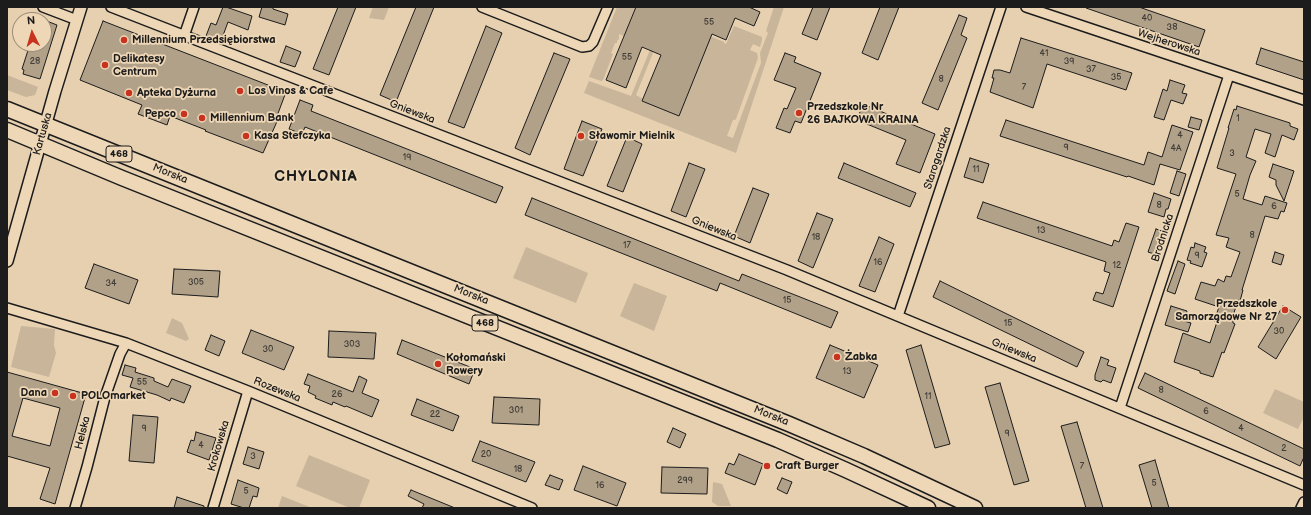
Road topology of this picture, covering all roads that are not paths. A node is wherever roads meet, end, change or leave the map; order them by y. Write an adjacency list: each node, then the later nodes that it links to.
1 (43, 7): 9 (street)
2 (81, 7): 9 (street, Kartuska)
3 (110, 7): 10 (street, Gniewska)
4 (194, 7): 10 (street)
5 (482, 7): 6 (street)
6 (608, 7)
7 (1000, 7): 19 (street, Starogardzka)
8 (1026, 7): 11 (street, Wejherowska)
9 (77, 20): 14 (street, Kartuska)
10 (184, 36): 19 (street, Gniewska)
11 (1229, 75): 12 (street, Wejherowska); 22 (street, Brodnicka)
12 (1304, 100)
13 (7, 109): 14 (main road, Morska / 468)
14 (46, 124): 16 (street, Kartuska); 29 (main road, Morska / 468)
15 (7, 130): 16 (main road, Morska / 468)
16 (41, 144): 17 (street, Kartuska); 28 (main road, Morska / 468)
17 (7, 261)
18 (7, 308): 20 (street, Rozewska)
19 (898, 316): 22 (street, Gniewska)
20 (126, 343): 21 (street, Rozewska); 25 (street, Helska)
21 (248, 391): 26 (street, Krokowska); 27 (street, Rozewska)
22 (1120, 408): 23 (street, Gniewska)
23 (1304, 485)
24 (1304, 502): 30 (street)
25 (75, 508)
26 (214, 508)
27 (532, 508)
28 (928, 508)
29 (975, 508)
30 (1301, 508)

